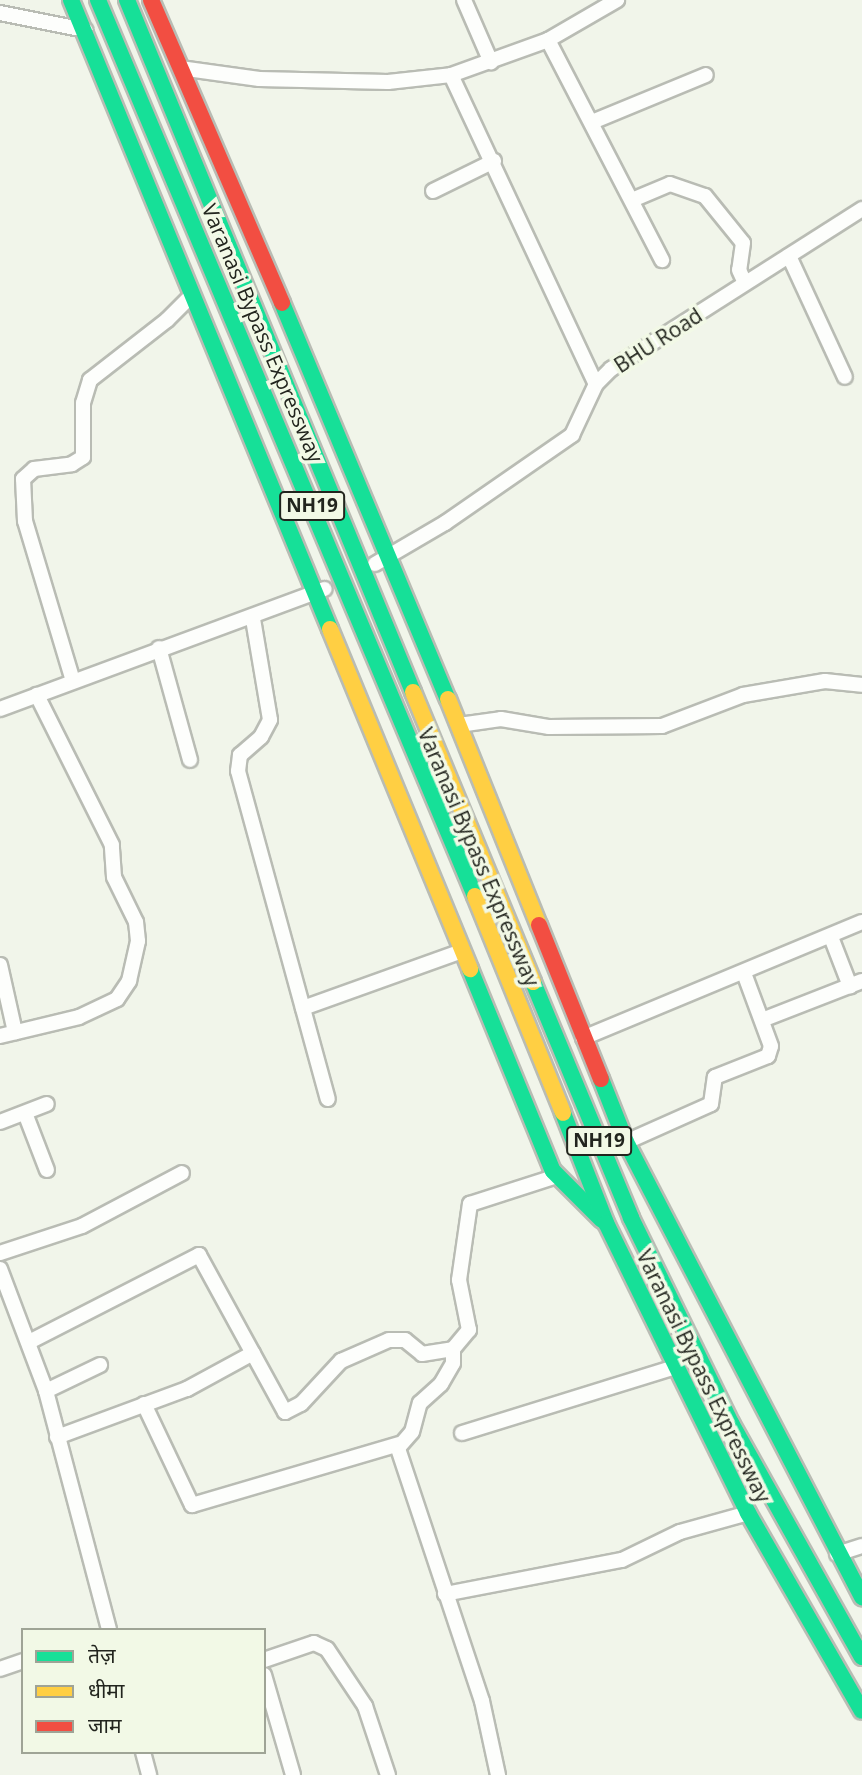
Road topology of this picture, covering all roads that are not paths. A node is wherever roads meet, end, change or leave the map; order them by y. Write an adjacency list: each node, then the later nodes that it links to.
1 (71, 0): 8 (main road)
2 (99, 0): 55 (main road, Varanasi Bypass Expressway / NH19)
3 (127, 0): 74 (main road, Varanasi Bypass Expressway / NH19)
4 (150, 0): 11 (main road)
5 (464, 0): 10 (street)
6 (617, 0): 9 (street)
7 (0, 13): 8 (street)
8 (85, 30): 22 (main road)
9 (548, 40): 10 (street); 14 (street)
10 (491, 62): 12 (street)
11 (180, 68): 12 (street); 25 (main road)
12 (451, 75): 15 (street)
13 (706, 75): 14 (street)
14 (592, 122): 17 (street)
15 (494, 161): 16 (street); 24 (street)
16 (433, 191)
17 (632, 200): 20 (street); 21 (street)
18 (862, 209): 19 (street, BHU Road)
19 (789, 256): 21 (street, BHU Road); 23 (street)
20 (662, 260)
21 (746, 283): 24 (street, BHU Road)
22 (192, 295): 27 (main road); 30 (street)
23 (845, 377)
24 (596, 384): 25 (street, BHU Road)
25 (391, 557): 26 (street, BHU Road); 34 (main road)
26 (375, 564)
27 (319, 591): 28 (street); 38 (main road)
28 (253, 619): 29 (street); 42 (street)
29 (159, 648): 30 (street); 35 (street)
30 (73, 681): 32 (street)
31 (862, 685): 34 (street)
32 (37, 695): 33 (street); 44 (street)
33 (0, 709)
34 (459, 724): 46 (main road)
35 (190, 760)
36 (862, 922): 37 (street)
37 (831, 937): 40 (street); 41 (street)
38 (462, 951): 42 (street); 54 (main road)
39 (0, 965): 44 (street)
40 (744, 973): 43 (street); 46 (street)
41 (856, 984): 43 (street)
42 (303, 1008): 47 (street)
43 (762, 1020): 51 (street)
44 (15, 1032): 45 (street)
45 (0, 1036)
46 (583, 1038): 51 (main road)
47 (328, 1099)
48 (47, 1104): 49 (street)
49 (25, 1113): 50 (street); 52 (street)
50 (0, 1122)
51 (626, 1142): 70 (main road)
52 (47, 1170)
53 (182, 1173): 56 (street)
54 (557, 1176): 55 (main road); 59 (street)
55 (606, 1223): 62 (main road, Varanasi Bypass Expressway / NH19)
56 (0, 1253)
57 (0, 1269): 58 (street)
58 (29, 1342): 60 (street); 63 (street)
59 (453, 1349): 60 (street); 67 (street)
60 (253, 1353): 64 (street)
61 (100, 1365): 63 (street)
62 (675, 1367): 65 (street); 68 (main road, Varanasi Bypass Expressway / NH19)
63 (46, 1391): 66 (street)
64 (144, 1404): 66 (street); 67 (street)
65 (462, 1433)
66 (57, 1437): 73 (street)
67 (399, 1444): 71 (street)
68 (748, 1513): 71 (street); 79 (main road, Varanasi Bypass Expressway / NH19)
69 (862, 1546): 70 (street)
70 (837, 1554): 72 (main road)
71 (445, 1594): 84 (street)
72 (862, 1597)
73 (104, 1628)
74 (862, 1657)
75 (266, 1659): 83 (street)
76 (21, 1662): 77 (street)
77 (0, 1669)
78 (266, 1682): 82 (street)
79 (862, 1712)
80 (144, 1754): 81 (street)
81 (149, 1775)
82 (293, 1775)
83 (388, 1775)
84 (499, 1775)

